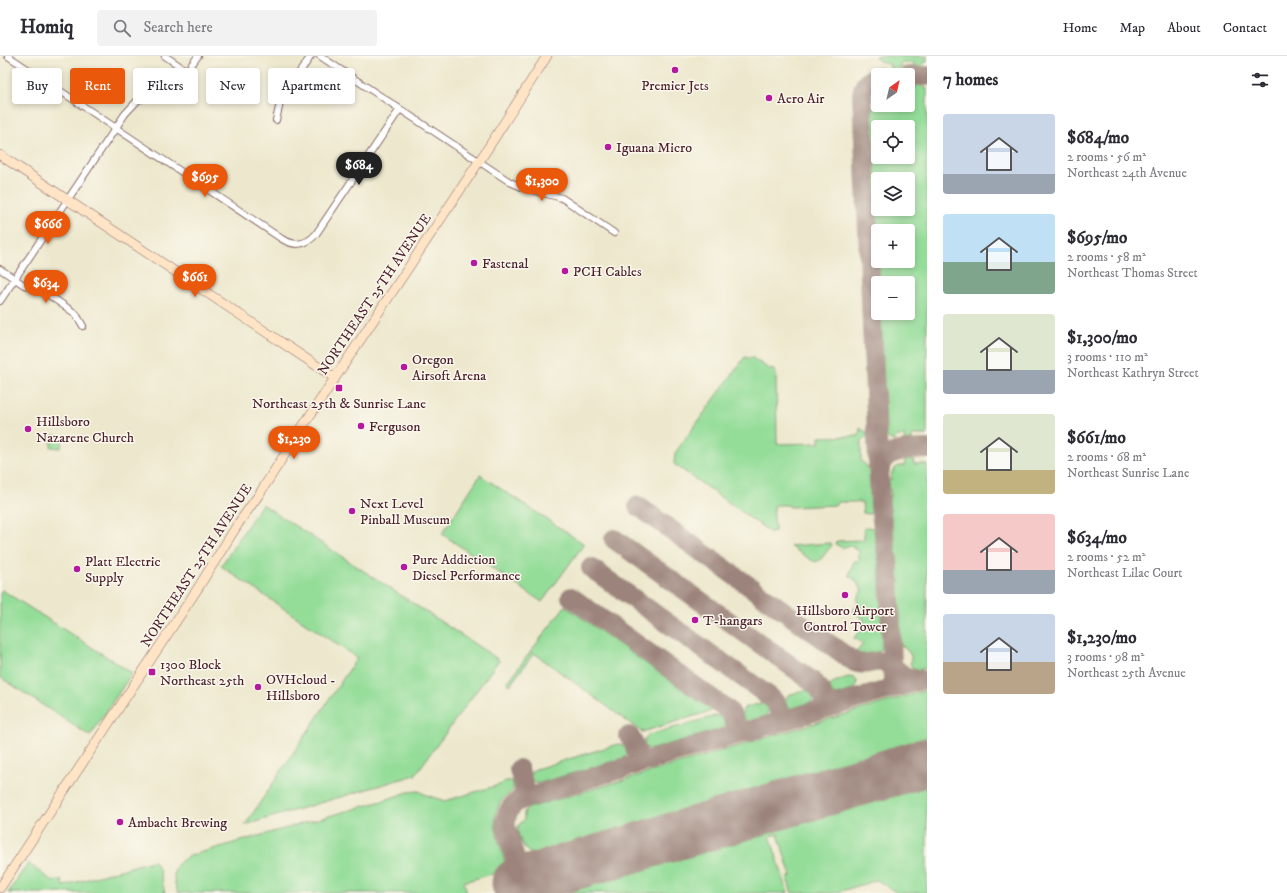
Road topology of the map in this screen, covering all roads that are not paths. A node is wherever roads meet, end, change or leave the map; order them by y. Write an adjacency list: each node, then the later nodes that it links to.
1 (8, 56): 12 (street)
2 (165, 56): 7 (street)
3 (198, 56): 8 (street)
4 (311, 56): 11 (street)
5 (320, 56): 10 (street)
6 (547, 56): 14 (main road, NORTHEAST 25TH AVENUE)
7 (183, 68)
8 (189, 68)
9 (134, 104): 12 (street)
10 (400, 109): 12 (street); 14 (street)
11 (276, 120)
12 (116, 128): 15 (street)
13 (0, 156): 15 (main road)
14 (478, 161): 16 (street); 21 (main road, NORTHEAST 25TH AVENUE)
15 (67, 200): 18 (street); 21 (main road)
16 (614, 233)
17 (0, 269): 18 (street)
18 (15, 279): 19 (street); 20 (street)
19 (0, 301)
20 (83, 326)
21 (335, 378): 22 (main road, NORTHEAST 25TH AVENUE)
22 (0, 888)

